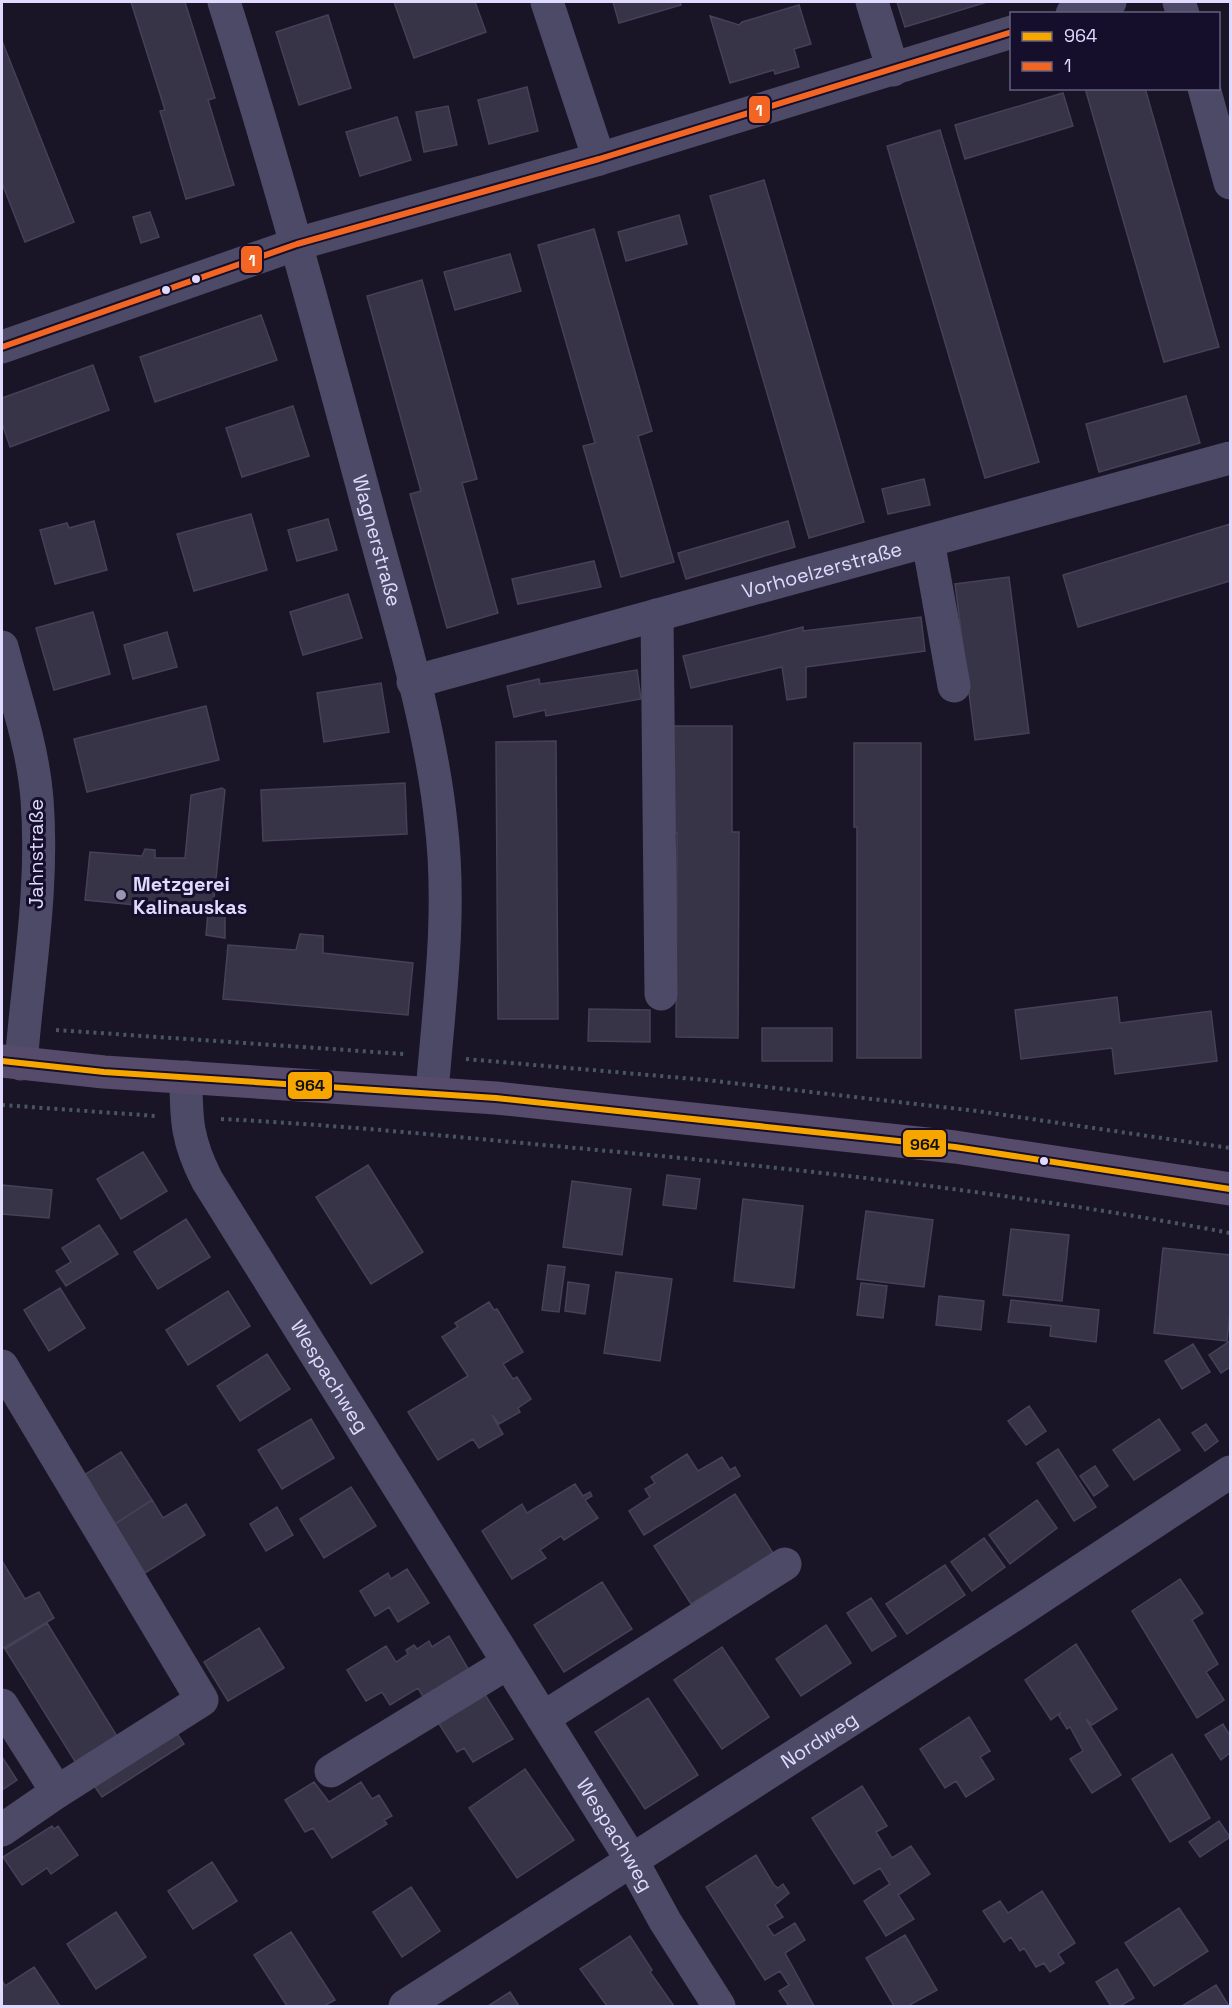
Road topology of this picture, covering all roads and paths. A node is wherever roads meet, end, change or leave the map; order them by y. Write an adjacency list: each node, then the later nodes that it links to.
1 (224, 2): 11 (street, Wagnerstraße)
2 (547, 2): 9 (street)
3 (872, 2): 7 (street)
4 (1110, 2): 5 (street)
5 (1078, 12)
6 (1010, 32): 7 (street)
7 (893, 70): 9 (street)
8 (1205, 90): 10 (street)
9 (599, 159): 11 (street)
10 (1230, 183)
11 (297, 244): 12 (street); 17 (street, Wagnerstraße)
12 (2, 347)
13 (1230, 458): 14 (street, Vorhoelzerstraße)
14 (928, 541): 15 (street, Vorhoelzerstraße); 18 (street)
15 (657, 615): 17 (street, Vorhoelzerstraße); 19 (street)
16 (2, 647): 20 (street, Jahnstraße)
17 (413, 682): 21 (street, Wagnerstraße)
18 (954, 686)
19 (661, 994)
20 (24, 1028): 21 (path); 22 (street, Jahnstraße)
21 (435, 1056): 24 (street, Wagnerstraße); 27 (path)
22 (11, 1062): 23 (main road)
23 (186, 1077): 24 (main road); 26 (street, Wespachweg)
24 (432, 1093): 28 (main road)
25 (2, 1105): 26 (path)
26 (186, 1118): 29 (path); 33 (street, Wespachweg)
27 (1230, 1149)
28 (1230, 1189)
29 (1230, 1233)
30 (2, 1366): 37 (street)
31 (1230, 1472): 39 (street, Nordweg)
32 (785, 1564): 35 (street)
33 (508, 1663): 35 (street, Wespachweg); 36 (street)
34 (2, 1705): 37 (street)
35 (543, 1718): 39 (street, Wespachweg)
36 (331, 1771)
37 (57, 1792): 38 (street)
38 (2, 1830)
39 (631, 1859): 40 (street, Nordweg); 41 (street, Wespachweg)
40 (405, 2007)
41 (719, 2007)

